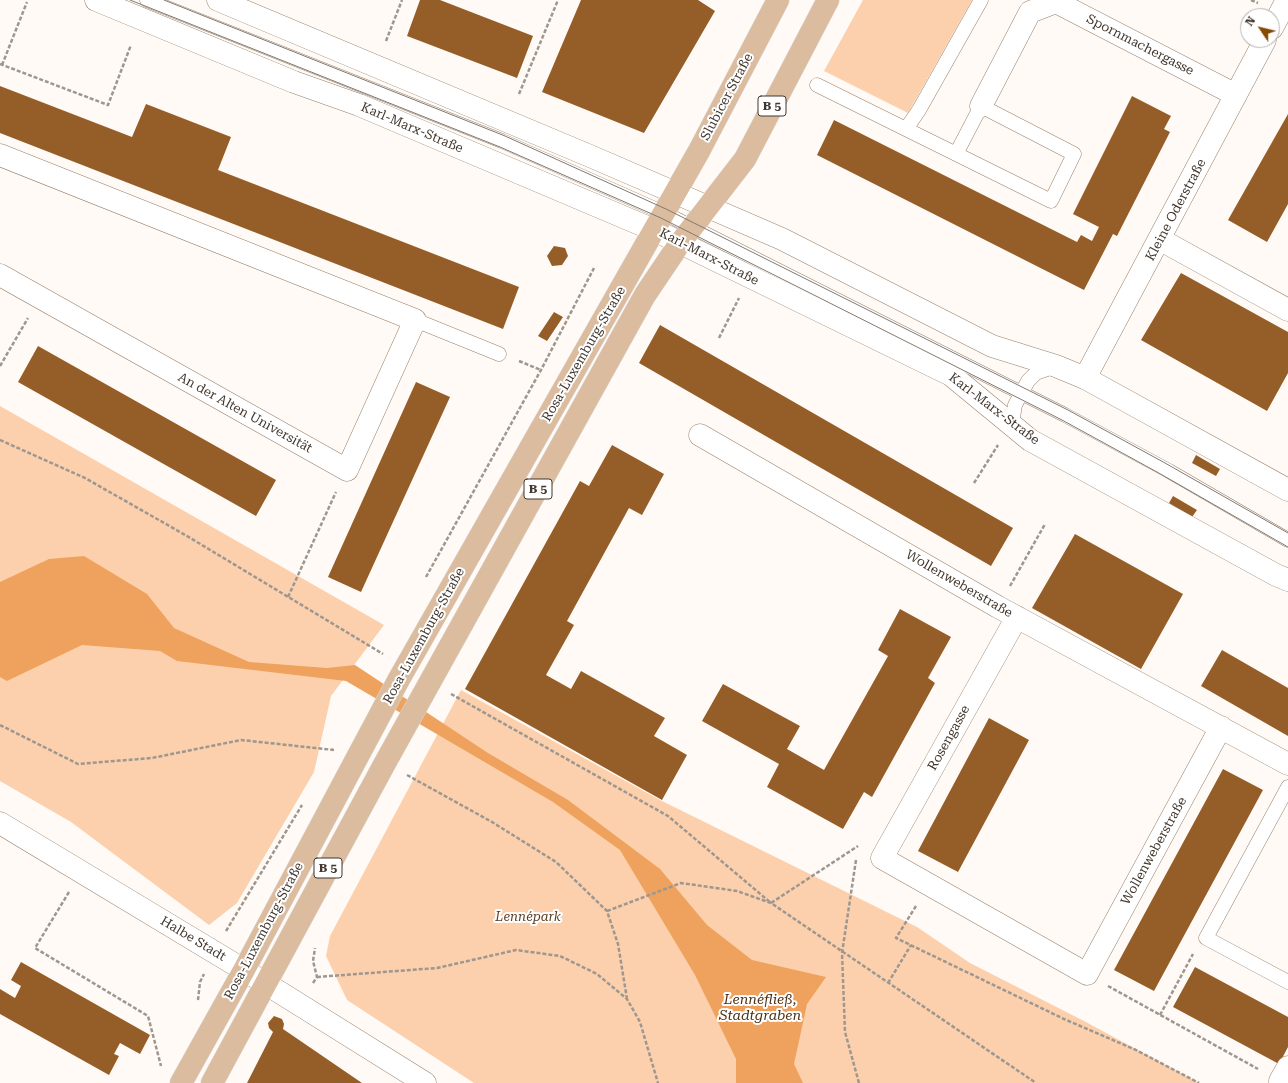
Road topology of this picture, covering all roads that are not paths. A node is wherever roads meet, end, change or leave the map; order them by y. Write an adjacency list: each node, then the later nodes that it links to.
1 (96, 0): 18 (street, Karl-Marx-Straße)
2 (147, 0): 18 (lane)
3 (218, 0): 16 (street)
4 (778, 0): 16 (main road, Slubicer Straße / B 5)
5 (828, 0): 17 (main road, B 5)
6 (982, 0): 13 (lane)
7 (1287, 0): 8 (street)
8 (1280, 13)
9 (1261, 48): 11 (street, Kleine Oderstraße)
10 (817, 85): 13 (lane)
11 (1236, 95): 12 (street, Spornmachergasse); 19 (street, Kleine Oderstraße)
12 (981, 106): 14 (lane, Spornmachergasse); 14 (lane)
13 (906, 129): 14 (lane)
14 (956, 154)
15 (0, 155): 22 (street)
16 (678, 195): 17 (street); 18 (main road, Rosa-Luxemburg-Straße / B 5)
17 (708, 207): 18 (main road, Rosa-Luxemburg-Straße / B 5); 24 (street)
18 (672, 228): 26 (lane); 27 (street, Karl-Marx-Straße); 38 (main road, Rosa-Luxemburg-Straße / B 5); 40 (main road, Rosa-Luxemburg-Straße / B 5)
19 (1161, 240): 21 (street); 25 (street, Kleine Oderstraße)
20 (0, 275): 22 (street, An der Alten Universität)
21 (1288, 310)
22 (415, 320): 23 (lane)
23 (499, 354)
24 (1056, 366): 25 (street); 26 (lane)
25 (1085, 378): 29 (street)
26 (1020, 393): 27 (lane); 30 (lane)
27 (1012, 424): 31 (street, Karl-Marx-Straße)
28 (700, 436): 32 (street, Wollenweberstraße)
29 (1288, 490)
30 (1288, 540)
31 (1288, 580)
32 (1007, 612): 33 (street, Wollenweberstraße); 37 (street, Rosengasse)
33 (1221, 727): 34 (street, Wollenweberstraße); 37 (street, Wollenweberstraße)
34 (1288, 764)
35 (1288, 787): 39 (lane)
36 (0, 823): 38 (street, Halbe Stadt)
37 (929, 885)
38 (244, 970): 40 (street, Halbe Stadt); 41 (main road, Rosa-Luxemburg-Straße / B 5)
39 (1288, 982)
40 (265, 984): 42 (main road, Rosa-Luxemburg-Straße / B 5); 43 (street, Halbe Stadt)
41 (181, 1083)
42 (212, 1083)
43 (425, 1083)

